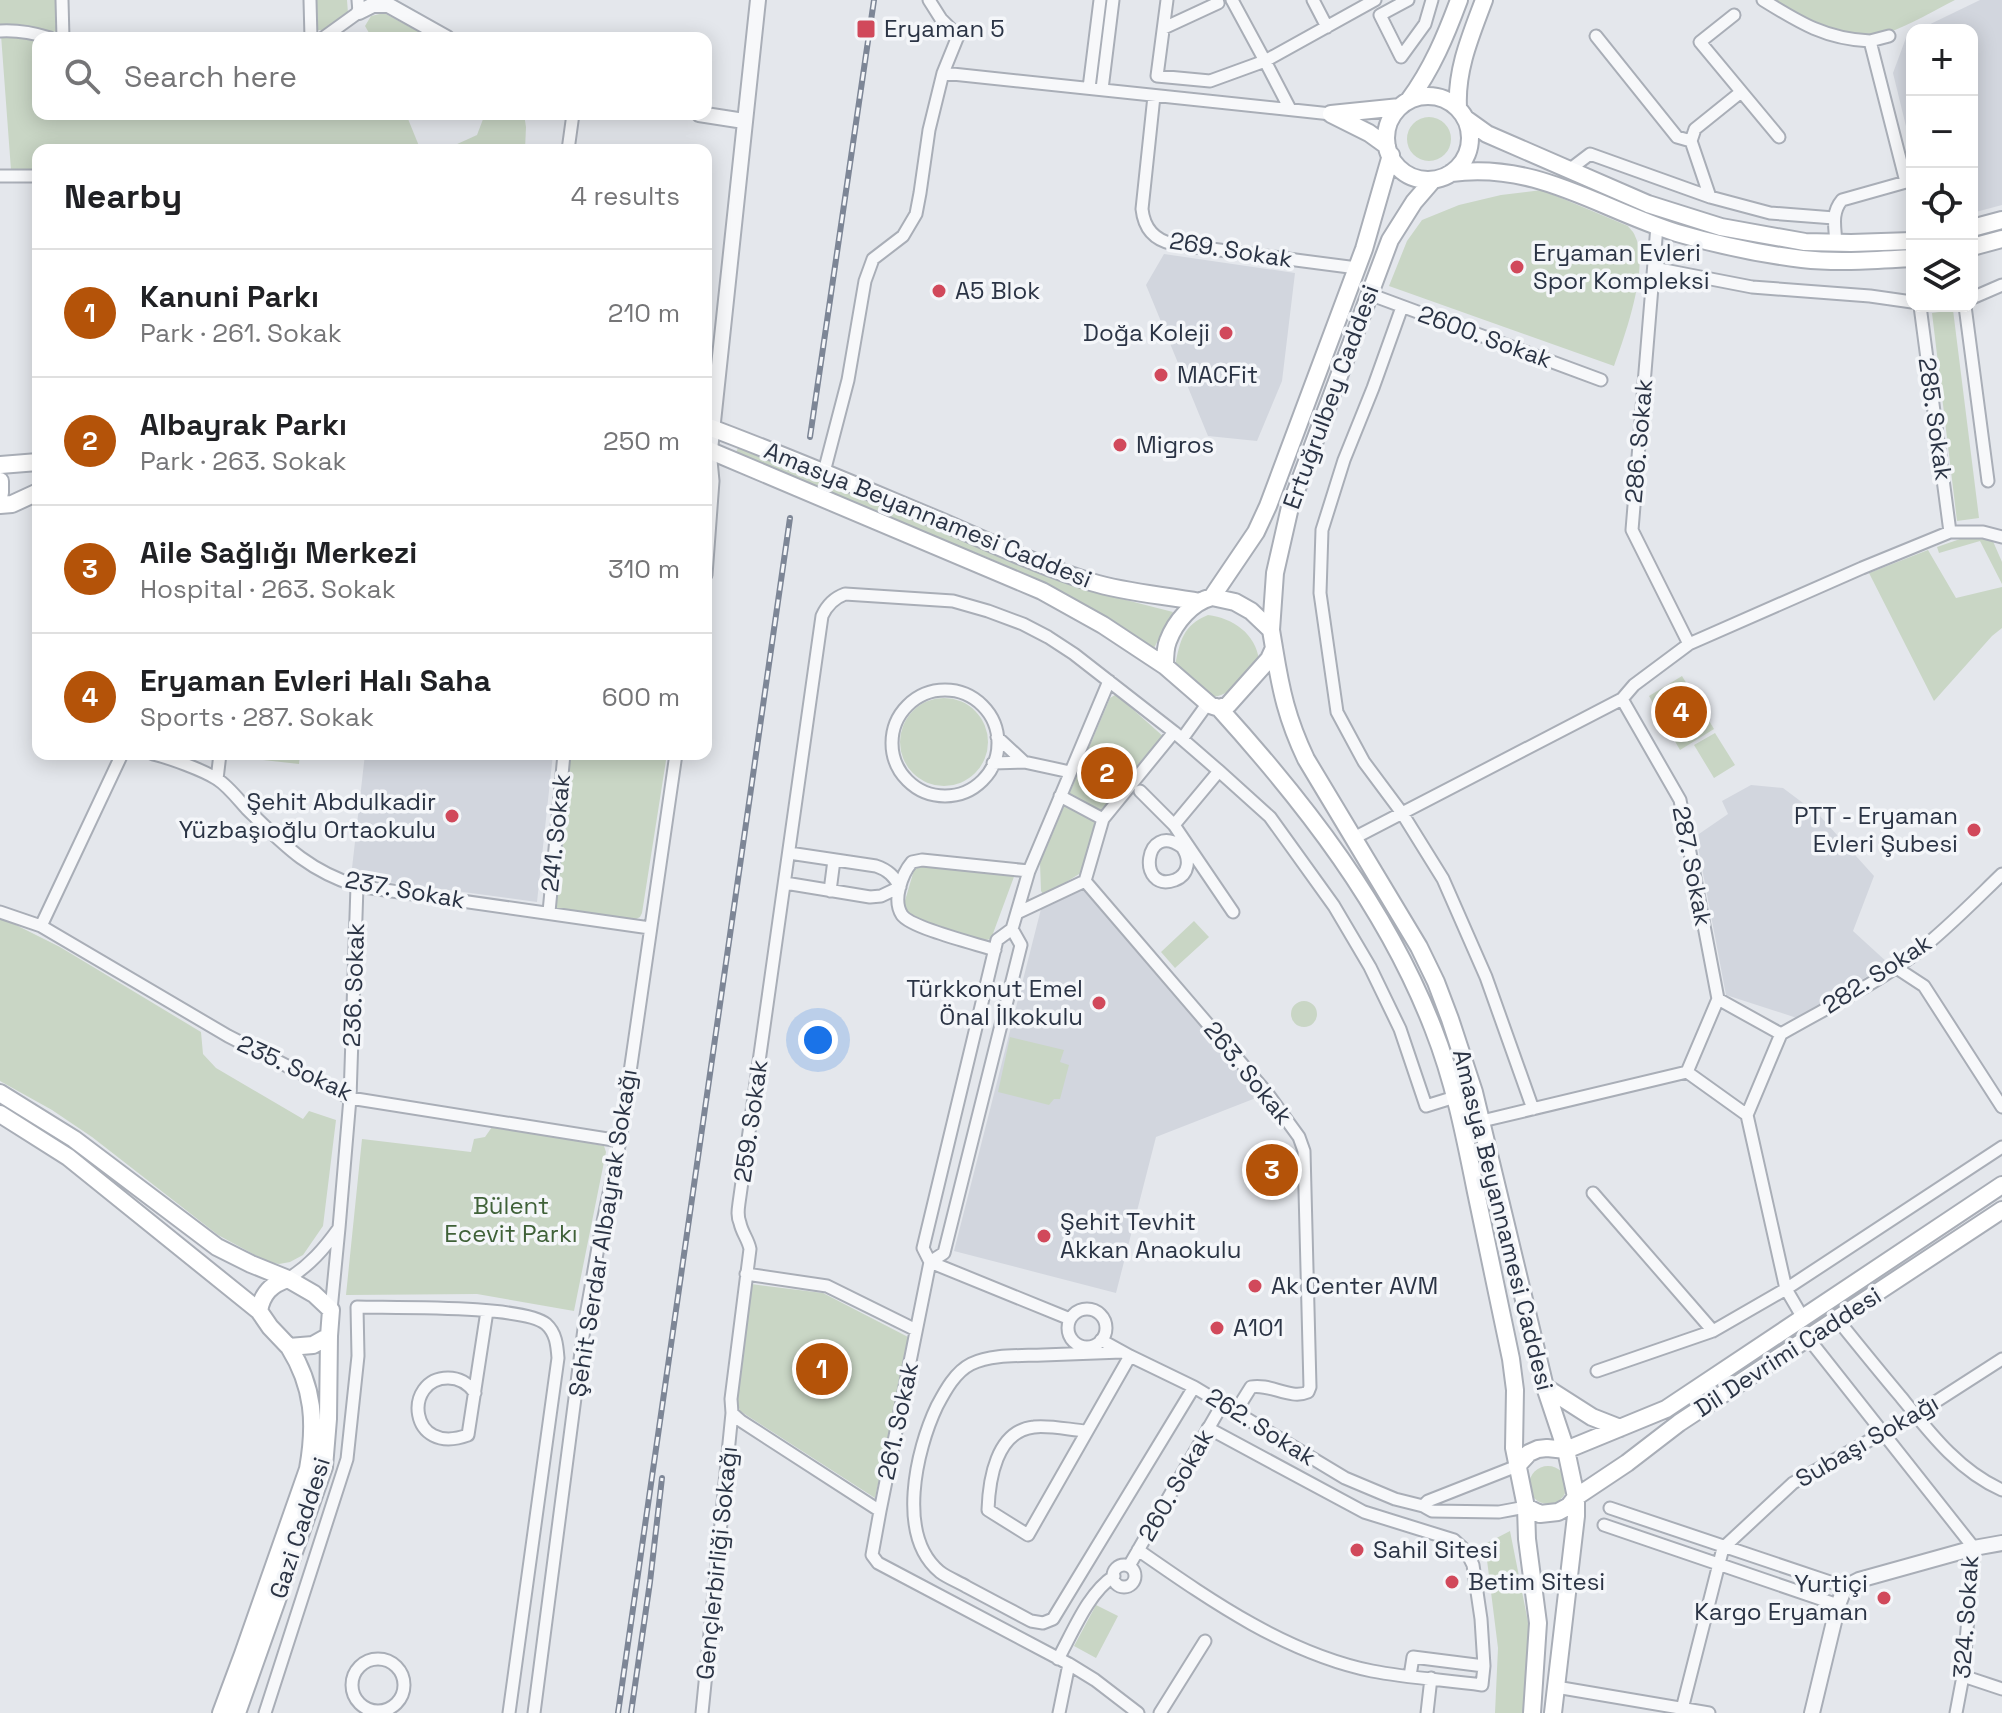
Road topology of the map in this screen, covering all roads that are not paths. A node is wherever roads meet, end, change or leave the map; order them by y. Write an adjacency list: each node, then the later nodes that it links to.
1 (62, 0): 23 (street)
2 (310, 0): 24 (street)
3 (758, 0): 42 (street)
4 (929, 0): 32 (street)
5 (1100, 0): 33 (street)
6 (1113, 0): 33 (street)
7 (1167, 0): 21 (street)
8 (1217, 0): 21 (street)
9 (1232, 0): 31 (street)
10 (1313, 0): 20 (street)
11 (1377, 0): 18 (street); 20 (street)
12 (1408, 0): 18 (street)
13 (1432, 0): 18 (street)
14 (1459, 0): 36 (main road)
15 (1484, 0): 38 (main road)
16 (1763, 0): 30 (street)
17 (358, 6): 25 (street); 26 (street)
18 (1386, 12)
19 (1734, 15): 34 (street)
20 (1327, 27): 31 (street)
21 (1164, 28): 31 (street)
22 (0, 31): 27 (street)
23 (63, 32)
24 (311, 32)
25 (330, 32)
26 (436, 32)
27 (32, 34)
28 (1596, 36): 44 (street)
29 (1889, 36): 30 (street)
30 (1870, 41): 53 (street)
31 (1265, 61): 37 (street)
32 (943, 73): 33 (street); 77 (street)
33 (1096, 89): 35 (street)
34 (1741, 92): 43 (street); 44 (street)
35 (1154, 96): 37 (street); 62 (street, 269. Sokak)
36 (1404, 103): 38 (main road); 39 (main road); 46 (main road)
37 (1290, 109): 39 (street)
38 (1462, 113): 47 (main road); 48 (main road)
39 (1331, 114): 46 (main road)
40 (712, 116): 42 (street)
41 (572, 120): 45 (street)
42 (744, 121): 72 (street)
43 (1779, 137)
44 (1691, 141): 52 (street)
45 (569, 144)
46 (1389, 150): 51 (main road); 62 (main road, Ertuğrulbey Caddesi)
47 (1569, 170): 52 (street); 59 (main road)
48 (1451, 173): 51 (main road); 55 (main road)
49 (0, 176): 50 (street)
50 (32, 176)
51 (1433, 180): 65 (main road, Ertuğrulbey Caddesi)
52 (1710, 197): 53 (street)
53 (1834, 218): 59 (street)
54 (2002, 220): 56 (main road)
55 (1657, 226): 61 (main road); 63 (street, 286. Sokak)
56 (1978, 226)
57 (2002, 239): 60 (main road)
58 (1906, 241): 59 (main road)
59 (1836, 243)
60 (1978, 245)
61 (1906, 258)
62 (1357, 268): 85 (main road, Ertuğrulbey Caddesi)
63 (1654, 268): 67 (street); 87 (street, 286. Sokak)
64 (2002, 285): 66 (street)
65 (1369, 294): 68 (street, 2600. Sokak); 86 (main road, Ertuğrulbey Caddesi)
66 (1978, 295)
67 (1906, 301)
68 (1402, 307): 71 (street, 2600. Sokak); 107 (street)
69 (1921, 312): 83 (street, 285. Sokak)
70 (1966, 312): 79 (street)
71 (1601, 380)
72 (712, 401)
73 (712, 428): 77 (main road, Amasya Beyannamesi Caddesi)
74 (712, 451): 89 (main road, Amasya Beyannamesi Caddesi)
75 (32, 462): 76 (main road)
76 (0, 465)
77 (824, 472): 85 (main road, Amasya Beyannamesi Caddesi)
78 (0, 481): 80 (main road)
79 (1988, 481)
80 (0, 493)
81 (32, 495): 82 (main road)
82 (0, 505)
83 (1950, 532): 84 (street); 87 (street)
84 (2002, 537)
85 (1206, 599): 86 (main road); 89 (main road)
86 (1271, 630): 88 (main road)
87 (1689, 644): 91 (street)
88 (1274, 648): 92 (main road); 110 (main road, Amasya Beyannamesi Caddesi)
89 (1165, 666): 92 (main road)
90 (1109, 681): 93 (street); 103 (street, 261. Sokak); 111 (street, 259. Sokak)
91 (1622, 699): 107 (street); 129 (street, 287. Sokak)
92 (1214, 705): 93 (street); 135 (main road, Amasya Beyannamesi Caddesi)
93 (1178, 736): 102 (street); 108 (street)
94 (997, 737): 100 (street); 101 (street); 101 (street)
95 (119, 760): 124 (street)
96 (173, 760): 104 (street, 237. Sokak)
97 (219, 760): 104 (street)
98 (563, 760): 121 (street, 241. Sokak)
99 (675, 760): 125 (street, Şehit Serdar Albayrak Sokağı)
100 (1024, 762): 101 (street); 103 (street)
101 (993, 763)
102 (1219, 771): 109 (street); 135 (street)
103 (1070, 772): 106 (street, 261. Sokak)
104 (217, 779): 117 (street, 237. Sokak)
105 (1140, 791): 109 (street)
106 (1060, 796): 108 (street); 113 (street, 261. Sokak)
107 (1402, 813): 110 (street); 138 (street)
108 (1103, 819): 115 (street)
109 (1174, 825): 122 (street)
110 (1354, 838): 142 (main road, Amasya Beyannamesi Caddesi)
111 (789, 853): 112 (street); 116 (street, 259. Sokak)
112 (834, 860): 118 (street); 119 (street)
113 (1029, 871): 118 (street); 123 (street, 261. Sokak)
114 (2002, 874): 128 (street, 282. Sokak)
115 (1085, 881): 123 (street); 173 (street, 263. Sokak)
116 (785, 883): 119 (street); 151 (street, 259. Sokak)
117 (357, 886): 121 (street, 237. Sokak); 136 (street, 236. Sokak)
118 (900, 887): 119 (street); 127 (street)
119 (830, 891)
120 (0, 912): 124 (street, 235. Sokak)
121 (549, 912): 125 (street, 237. Sokak)
122 (1233, 912)
123 (1017, 913): 126 (street, 261. Sokak)
124 (41, 926): 136 (street, 235. Sokak)
125 (650, 928): 144 (street, Şehit Serdar Albayrak Sokağı)
126 (1012, 929): 127 (street, 261. Sokak); 133 (street, 261. Sokak)
127 (995, 950): 132 (street, 261. Sokak)
128 (1895, 967): 130 (street, 282. Sokak); 137 (street)
129 (1718, 999): 130 (street); 131 (street)
130 (1781, 1034): 140 (street)
131 (1687, 1072): 138 (street); 140 (street)
132 (964, 1078): 133 (street); 141 (street, 261. Sokak)
133 (986, 1084): 143 (street, 261. Sokak)
134 (0, 1093): 152 (main road)
135 (1455, 1097): 181 (main road, Amasya Beyannamesi Caddesi)
136 (350, 1098): 144 (street, 235. Sokak); 149 (street, 236. Sokak)
137 (2002, 1107)
138 (1533, 1109): 142 (street)
139 (0, 1114): 155 (main road)
140 (1747, 1115): 153 (street)
141 (954, 1119): 143 (street); 150 (street, 261. Sokak)
142 (1482, 1121): 170 (main road, Amasya Beyannamesi Caddesi)
143 (976, 1124): 150 (street, 261. Sokak)
144 (620, 1141): 213 (street, Şehit Serdar Albayrak Sokağı)
145 (2002, 1147): 153 (street)
146 (2002, 1185): 157 (main road, Dil Devrimi Caddesi)
147 (1593, 1193): 161 (street)
148 (2002, 1211): 159 (main road, Dil Devrimi Caddesi)
149 (339, 1228): 152 (street); 154 (street, 236. Sokak)
150 (930, 1262): 158 (street); 160 (street, 261. Sokak)
151 (746, 1274): 160 (street, 261. Sokak); 174 (street, 259. Sokak)
152 (288, 1279): 154 (main road); 155 (main road)
153 (1786, 1289): 157 (street); 161 (street)
154 (331, 1310): 162 (main road)
155 (259, 1311): 165 (main road)
156 (487, 1311): 171 (street); 211 (street); 212 (street)
157 (1803, 1318): 177 (main road, Dil Devrimi Caddesi)
158 (1070, 1319): 164 (street, 262. Sokak); 164 (street)
159 (1837, 1319): 163 (main road, Dil Devrimi Caddesi); 175 (street)
160 (916, 1330): 187 (street, 261. Sokak)
161 (1713, 1331): 168 (street)
162 (329, 1336): 165 (main road); 210 (main road, Gazi Caddesi)
163 (1808, 1338): 179 (street, 324. Sokak); 183 (main road, Dil Devrimi Caddesi)
164 (1101, 1340): 166 (street, 262. Sokak)
165 (289, 1347): 209 (main road, Gazi Caddesi)
166 (1126, 1354): 169 (street, 262. Sokak); 169 (street); 178 (street)
167 (2002, 1359): 175 (street, Subaşı Sokağı)
168 (1597, 1371)
169 (1194, 1387): 172 (street, 262. Sokak)
170 (1545, 1387): 177 (main road); 180 (main road, Amasya Beyannamesi Caddesi)
171 (475, 1393): 171 (street)
172 (1223, 1403): 173 (street, 262. Sokak); 176 (street, 260. Sokak)
173 (1236, 1411): 184 (street, 262. Sokak)
174 (732, 1413): 187 (street); 214 (street, Gençlerbirliği Sokağı)
175 (1915, 1415): 179 (street, Subaşı Sokağı); 182 (street)
176 (1208, 1428): 192 (street, 260. Sokak); 200 (street)
177 (1620, 1428): 180 (main road, Dil Devrimi Caddesi)
178 (1086, 1431): 178 (street)
179 (1884, 1432): 190 (street, Subaşı Sokağı); 191 (street, 324. Sokak)
180 (1566, 1450): 181 (main road); 183 (main road)
181 (1517, 1466): 184 (street); 185 (main road)
182 (2002, 1490)
183 (1576, 1497): 185 (main road); 204 (main road)
184 (1423, 1506): 185 (street, 262. Sokak)
185 (1526, 1507): 219 (main road)
186 (1610, 1508): 190 (street)
187 (880, 1511): 199 (street)
188 (1604, 1525): 193 (street)
189 (2002, 1543): 191 (street)
190 (1723, 1548): 193 (street); 196 (street)
191 (1974, 1548): 196 (street); 202 (street, 324. Sokak)
192 (1138, 1550): 194 (street, 260. Sokak); 201 (street)
193 (1719, 1565): 197 (street); 207 (street)
194 (1129, 1566): 195 (street, 260. Sokak); 195 (street, 260. Sokak)
195 (1114, 1576): 199 (street, 260. Sokak)
196 (1845, 1587): 197 (street)
197 (1838, 1605): 221 (street)
198 (1205, 1641): 217 (street)
199 (1063, 1661): 215 (street, 260. Sokak); 216 (street)
200 (1484, 1666): 201 (street); 203 (street)
201 (1410, 1676): 203 (street)
202 (1963, 1676): 205 (street); 222 (street, 324. Sokak)
203 (1431, 1678): 218 (street)
204 (1556, 1687): 207 (street); 208 (main road)
205 (2002, 1689)
206 (398, 1708): 206 (street)
207 (1682, 1710): 220 (street)
208 (1556, 1712)
209 (221, 1713)
210 (237, 1713)
211 (265, 1713)
212 (509, 1713)
213 (534, 1713)
214 (702, 1713)
215 (1059, 1713)
216 (1138, 1713)
217 (1160, 1713)
218 (1427, 1713)
219 (1532, 1713)
220 (1709, 1713)
221 (1812, 1713)
222 (1956, 1713)

